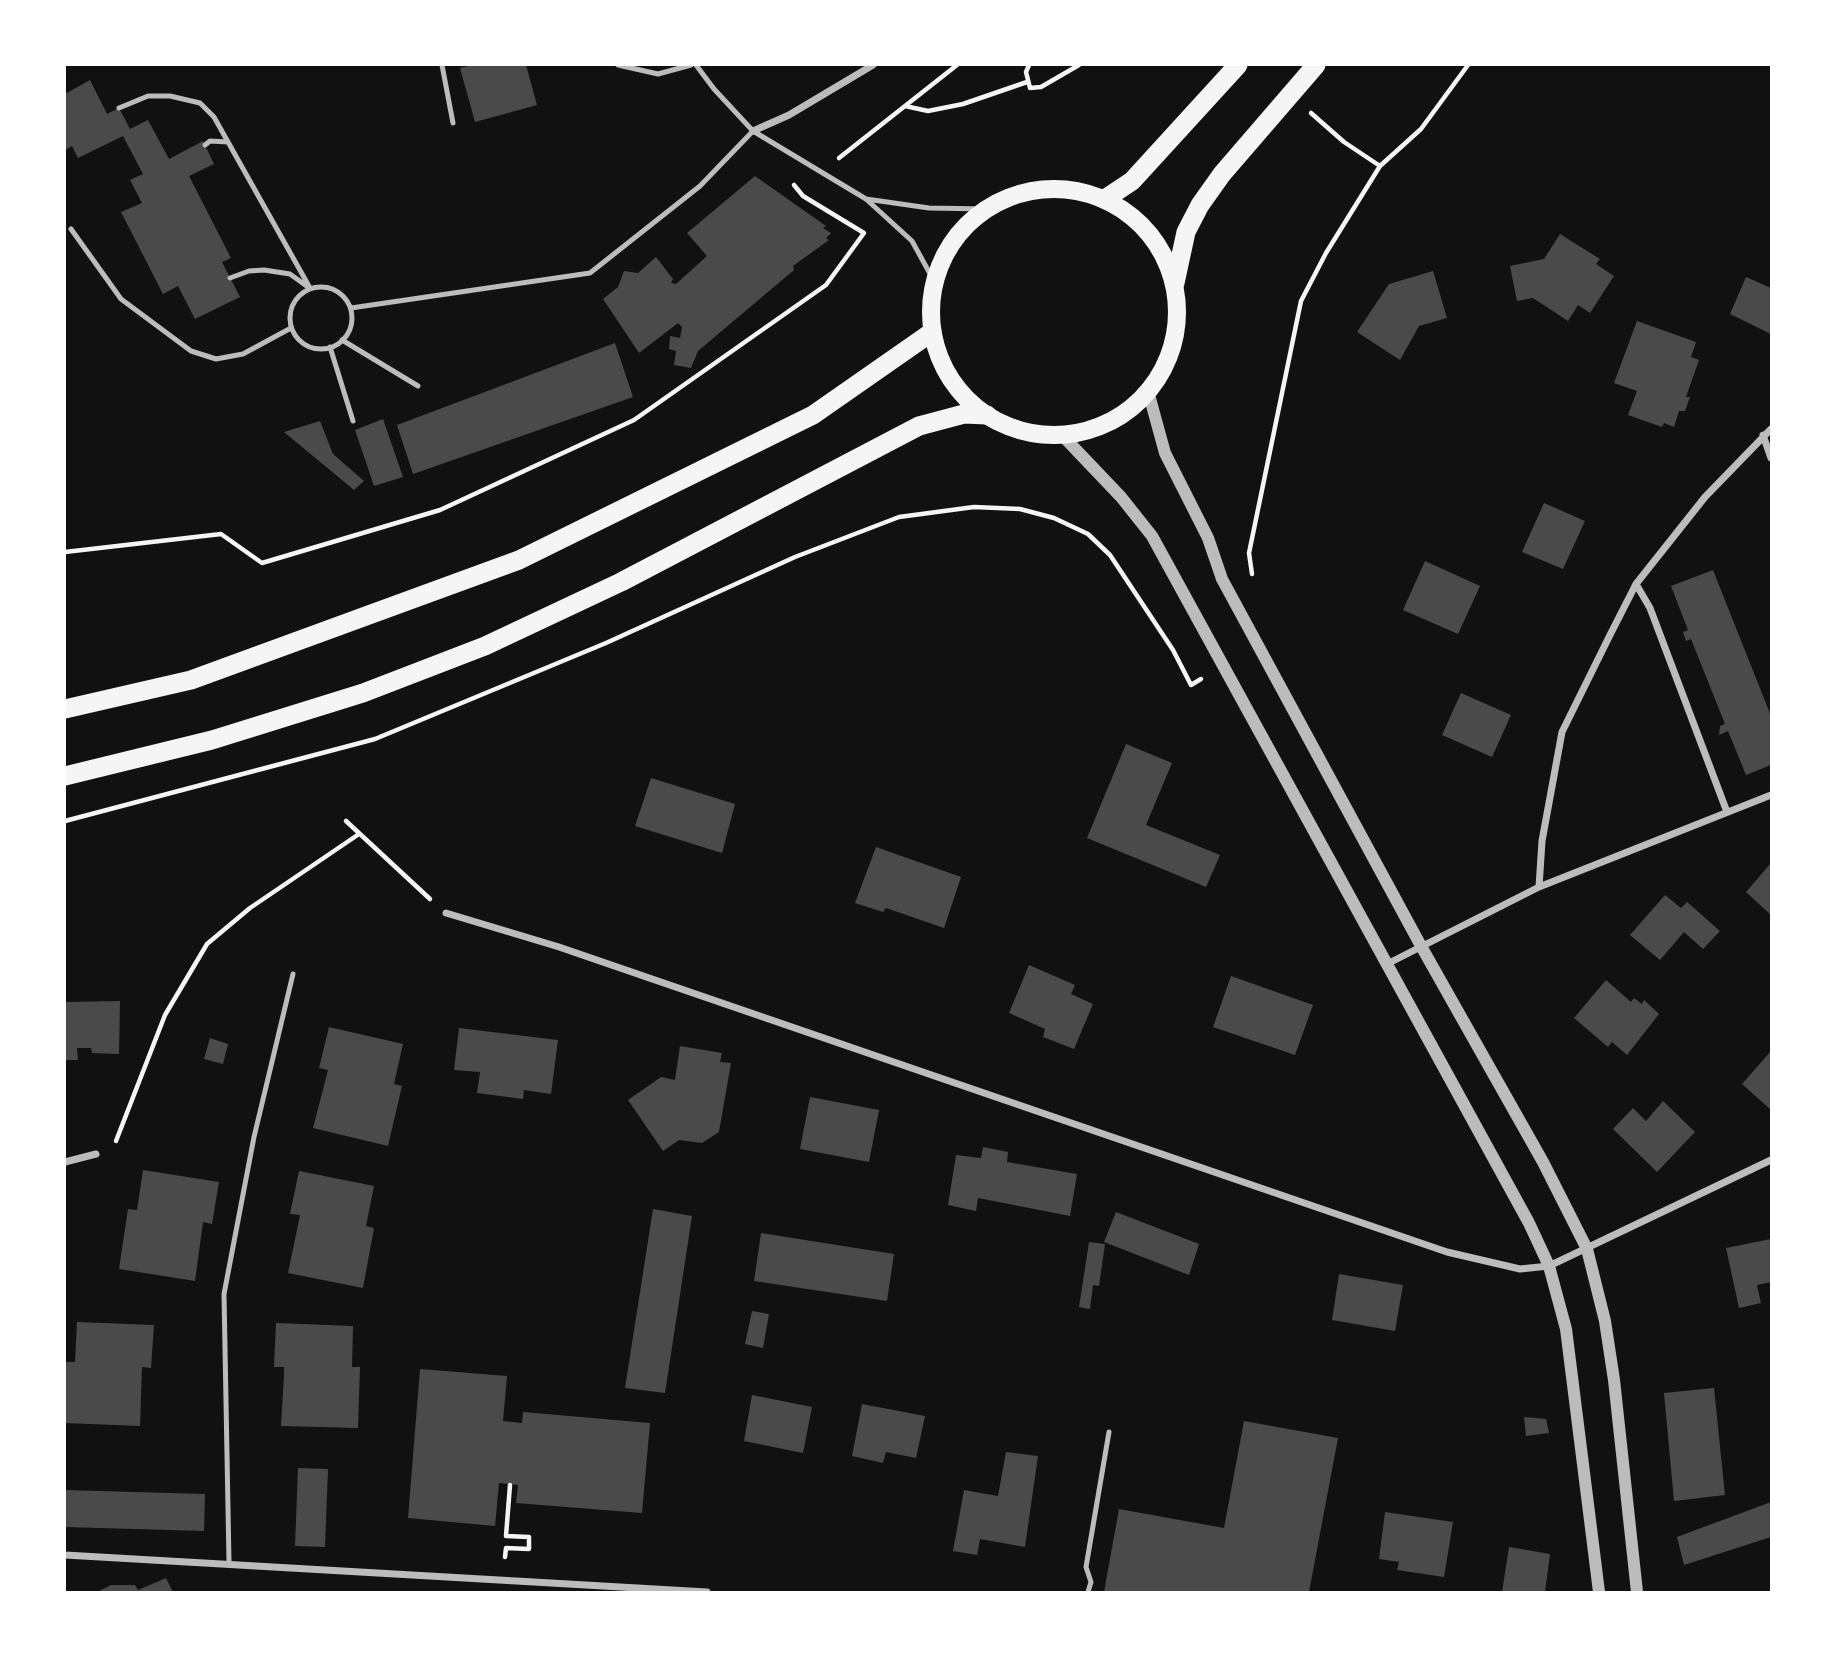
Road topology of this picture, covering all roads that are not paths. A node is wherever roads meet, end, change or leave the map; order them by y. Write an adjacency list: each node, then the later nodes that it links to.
1 (442, 65): 8 (lane)
2 (618, 65): 3 (lane)
3 (694, 65): 9 (lane)
4 (873, 65): 9 (street)
5 (1238, 65): 13 (highway)
6 (1316, 65): 18 (highway)
7 (119, 108): 10 (lane)
8 (453, 123)
9 (753, 131): 12 (lane); 20 (lane)
10 (228, 142): 11 (lane); 19 (lane)
11 (205, 145)
12 (866, 199): 14 (lane); 17 (lane)
13 (1105, 199): 14 (main road); 18 (main road)
14 (986, 209): 17 (main road)
15 (71, 229): 21 (lane)
16 (230, 278): 19 (lane)
17 (934, 281): 22 (main road)
18 (1175, 283): 26 (main road)
19 (310, 288): 20 (lane); 21 (lane)
20 (351, 308): 23 (lane)
21 (291, 328): 24 (lane)
22 (932, 332): 27 (main road); 34 (highway)
23 (342, 340): 24 (lane); 25 (lane)
24 (330, 347): 28 (lane)
25 (418, 386)
26 (1149, 391): 30 (main road); 40 (street)
27 (987, 415): 30 (main road); 35 (highway)
28 (353, 421)
29 (1771, 429): 31 (street)
30 (1061, 434): 41 (street)
31 (1763, 435): 32 (street); 33 (street)
32 (1771, 458)
33 (1636, 584): 37 (street); 38 (street)
34 (65, 709)
35 (65, 776)
36 (1771, 795): 37 (street)
37 (1727, 812): 38 (street)
38 (1539, 887): 40 (street)
39 (446, 914): 47 (street)
40 (1421, 946): 41 (street); 46 (street)
41 (1387, 964): 47 (street)
42 (293, 974): 50 (lane)
43 (96, 1154): 45 (street)
44 (1771, 1160): 46 (street)
45 (65, 1162)
46 (1587, 1249): 47 (street); 54 (street)
47 (1549, 1266): 53 (street)
48 (1109, 1432): 52 (lane)
49 (65, 1555): 50 (street)
50 (229, 1563): 51 (street)
51 (707, 1592)
52 (1088, 1592)
53 (1599, 1592)
54 (1637, 1592)

